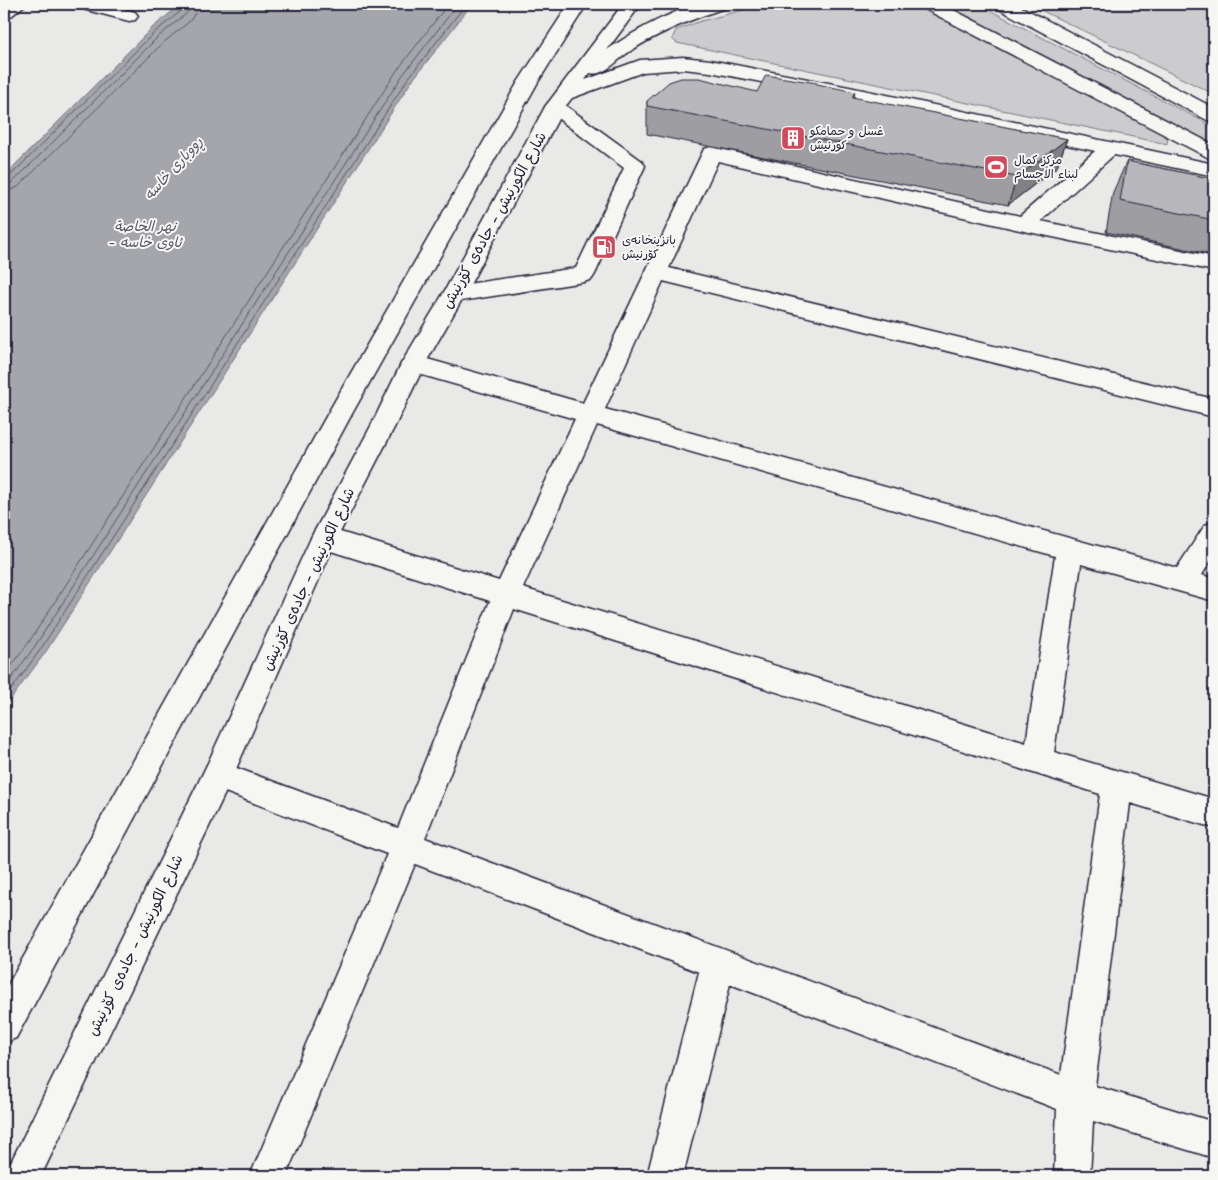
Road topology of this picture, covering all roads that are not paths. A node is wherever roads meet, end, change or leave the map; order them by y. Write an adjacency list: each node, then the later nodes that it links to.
1 (18, 4): 8 (street)
2 (85, 4): 9 (street)
3 (578, 4): 34 (street)
4 (632, 4): 10 (street, شارع الكورنيش - جادەی کۆرنیش)
5 (719, 4): 10 (street)
6 (929, 4): 13 (street)
7 (1003, 4): 11 (street)
8 (4, 13)
9 (129, 16)
10 (561, 100): 12 (street); 18 (street, شارع الكورنيش - جادەی کۆرنیش); 18 (street)
11 (1214, 116)
12 (1109, 149): 14 (street); 15 (street)
13 (1214, 154)
14 (1214, 170)
15 (1024, 224): 16 (street); 17 (street)
16 (1214, 264)
17 (655, 272): 20 (street); 21 (street)
18 (454, 294): 19 (street, شارع الكورنيش - جادەی کۆرنیش)
19 (413, 364): 21 (street); 23 (street, شارع الكورنيش - جادەی کۆرنیش)
20 (1214, 408)
21 (590, 413): 24 (street); 27 (street)
22 (1214, 533): 25 (street)
23 (324, 538): 27 (street); 29 (street, شارع الكورنيش - جادەی کۆرنیش)
24 (1070, 549): 25 (street); 28 (street)
25 (1184, 581): 26 (street)
26 (1214, 590)
27 (506, 595): 28 (street); 32 (street)
28 (1038, 761): 30 (street)
29 (218, 775): 32 (street); 37 (street, شارع الكورنيش - جادەی کۆرنیش)
30 (1117, 786): 31 (street); 35 (street)
31 (1214, 813)
32 (406, 847): 33 (street); 38 (street)
33 (718, 965): 35 (street); 39 (street)
34 (4, 1026)
35 (1076, 1098): 36 (street); 40 (street)
36 (1214, 1140)
37 (16, 1174)
38 (268, 1176)
39 (665, 1176)
40 (1072, 1176)

